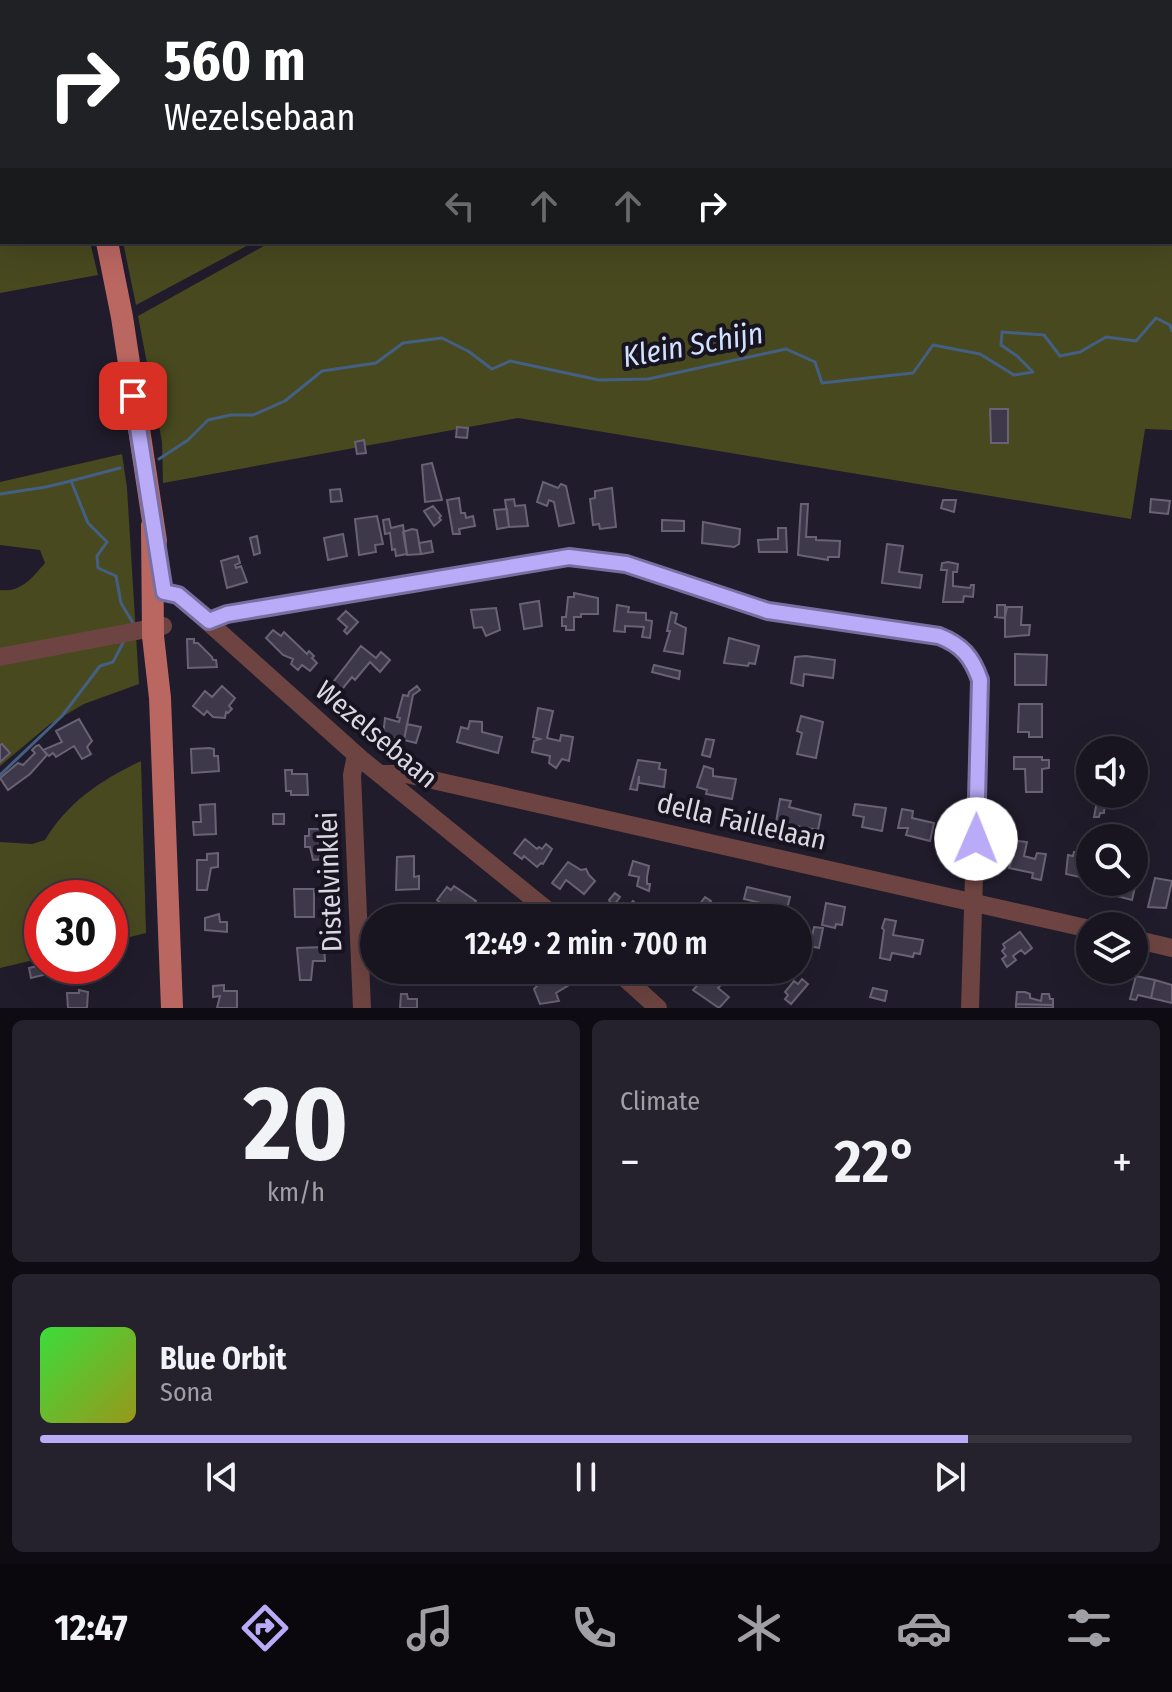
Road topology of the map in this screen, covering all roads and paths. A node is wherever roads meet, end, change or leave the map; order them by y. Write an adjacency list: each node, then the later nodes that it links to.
1 (107, 244): 2 (main road)
2 (152, 526): 3 (main road); 5 (main road)
3 (164, 592): 4 (street, Wezelsebaan); 5 (main road)
4 (209, 621): 7 (street, Wezelsebaan); 9 (street)
5 (158, 626): 6 (street); 15 (main road)
6 (0, 657)
7 (356, 755): 8 (street, Wezelsebaan); 16 (street, Distelvinklei)
8 (380, 774): 9 (street, della Faillelaan); 10 (street, Wezelsebaan)
9 (974, 902): 11 (street, della Faillelaan); 18 (street)
10 (540, 904)
11 (1076, 926)
12 (1148, 942): 13 (street)
13 (1172, 948)
14 (631, 984): 17 (street)
15 (172, 1008)
16 (362, 1008)
17 (658, 1008)
18 (970, 1008)

